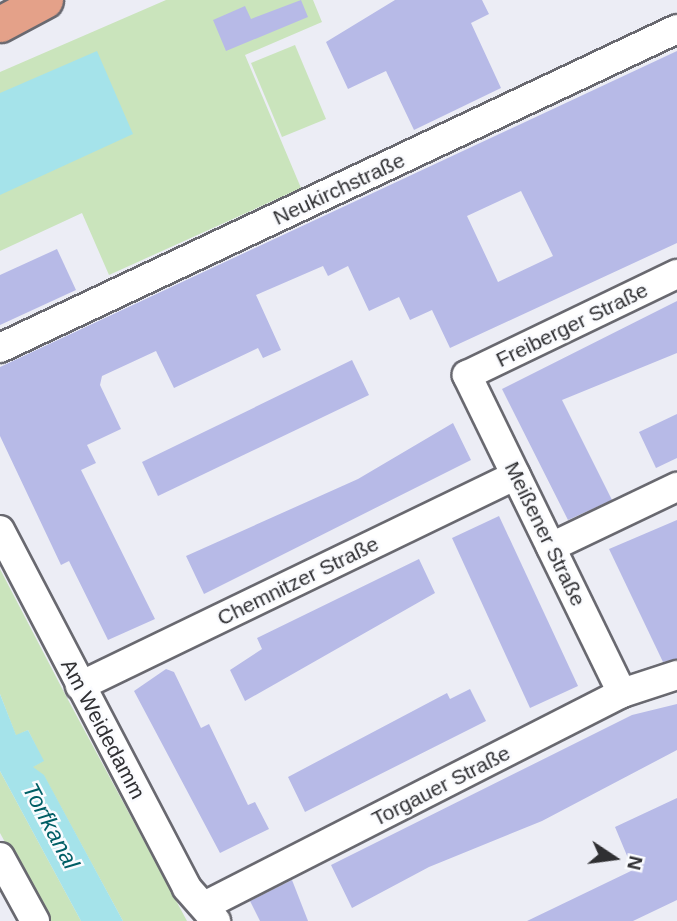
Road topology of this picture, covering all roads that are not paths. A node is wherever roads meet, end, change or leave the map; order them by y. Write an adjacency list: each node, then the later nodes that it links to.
1 (30, 0): 3 (main road)
2 (45, 0): 4 (main road)
3 (0, 11)
4 (0, 24)
5 (677, 29): 7 (street, Neukirchstraße)
6 (677, 274): 8 (street, Freiberger Straße)
7 (0, 348)
8 (467, 375): 9 (street, Meißener Straße)
9 (516, 475): 12 (street, Meißener Straße); 14 (street, Chemnitzer Straße)
10 (677, 487): 12 (street)
11 (0, 530): 14 (street, Am Weidedamm)
12 (551, 547): 15 (street, Meißener Straße)
13 (677, 675): 15 (street, Torgauer Straße)
14 (80, 686): 17 (street, Am Weidedamm)
15 (622, 693): 17 (street, Torgauer Straße)
16 (0, 857): 18 (street)
17 (212, 913)
18 (35, 921)

